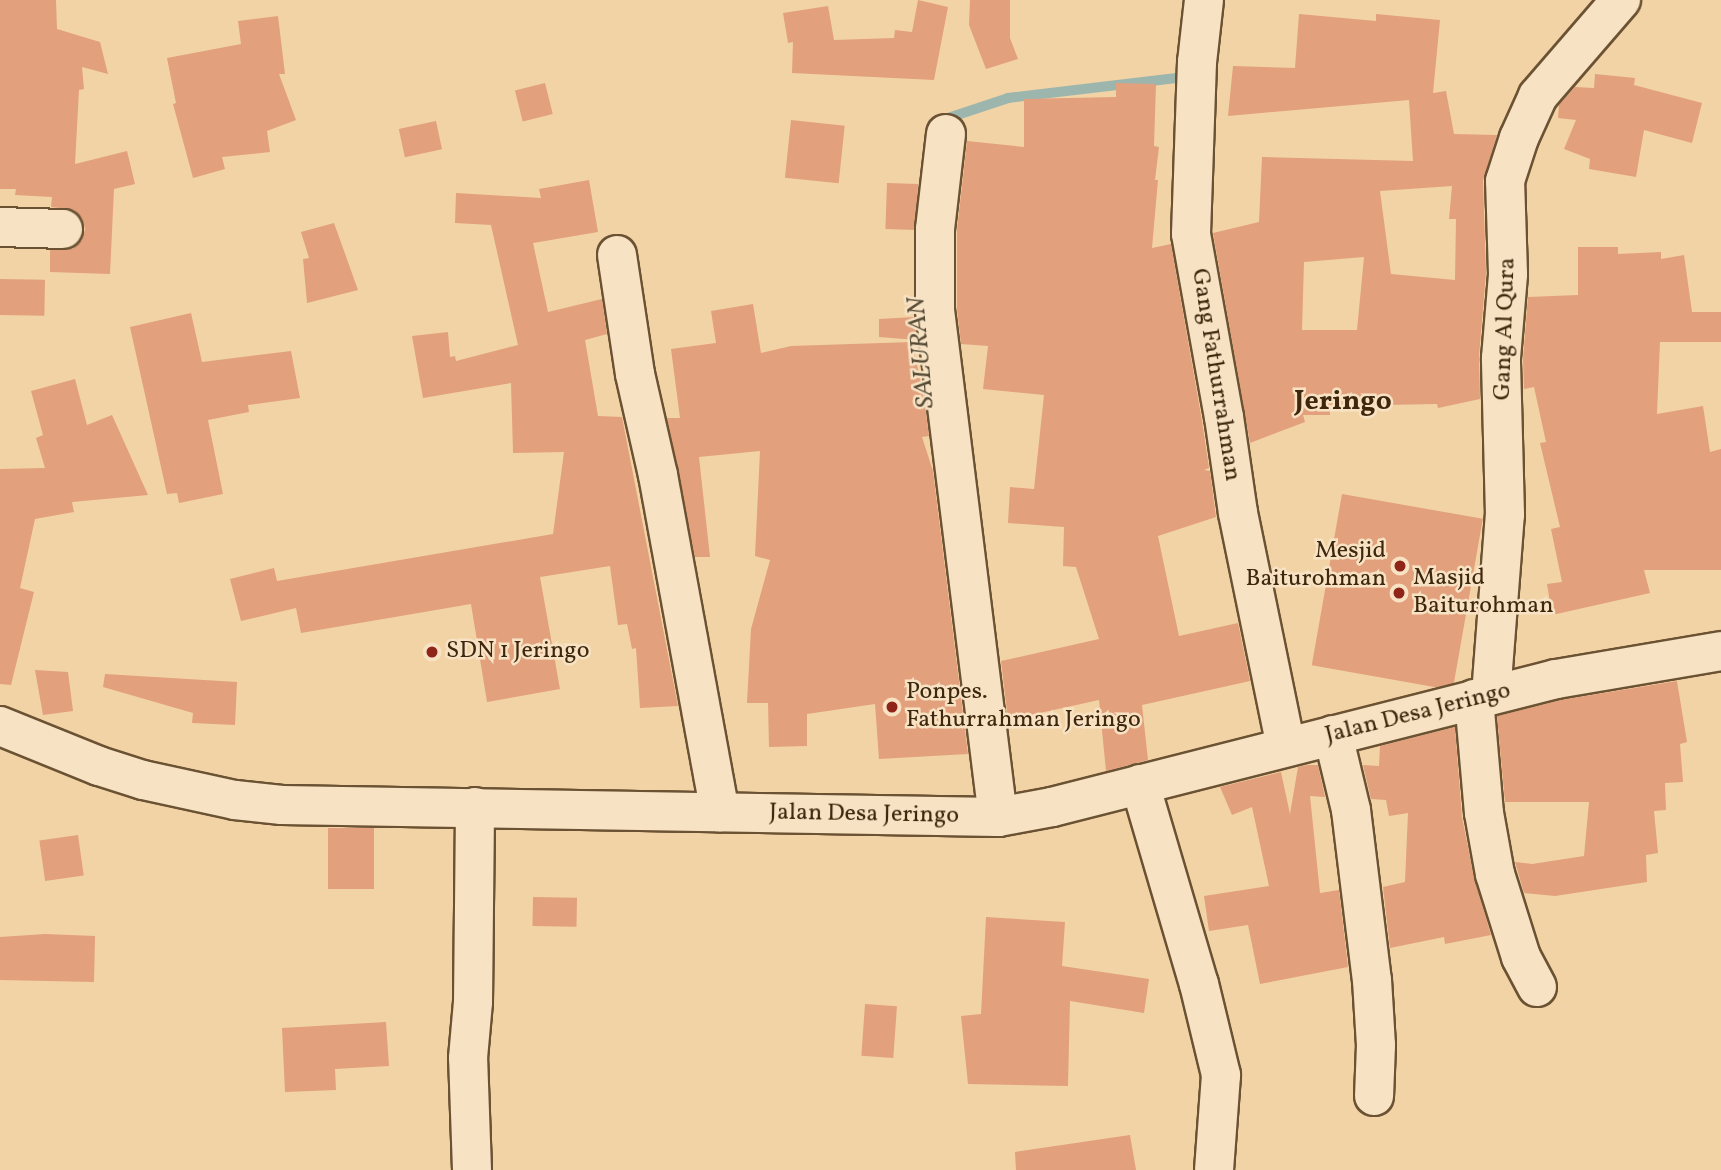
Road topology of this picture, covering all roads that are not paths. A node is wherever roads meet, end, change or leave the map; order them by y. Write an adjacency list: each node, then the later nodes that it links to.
1 (1203, 0): 11 (street, Gang Fathurrahman)
2 (1621, 0): 8 (street, Gang Al Qura)
3 (946, 134): 15 (street)
4 (0, 227): 5 (street)
5 (63, 229)
6 (617, 255): 14 (street)
7 (1721, 651): 8 (street, Jalan Desa Jeringo)
8 (1483, 697): 10 (street, Jalan Desa Jeringo); 16 (street, Gang Al Qura)
9 (0, 726): 13 (street, Jalan Desa Jeringo)
10 (1333, 736): 11 (street, Jalan Desa Jeringo); 17 (street)
11 (1286, 746): 12 (street, Jalan Desa Jeringo)
12 (1140, 784): 15 (street, Jalan Desa Jeringo); 19 (street)
13 (475, 807): 14 (street, Jalan Desa Jeringo); 18 (street)
14 (720, 812): 15 (street, Jalan Desa Jeringo)
15 (998, 817)
16 (1537, 987)
17 (1374, 1096)
18 (472, 1170)
19 (1213, 1170)

